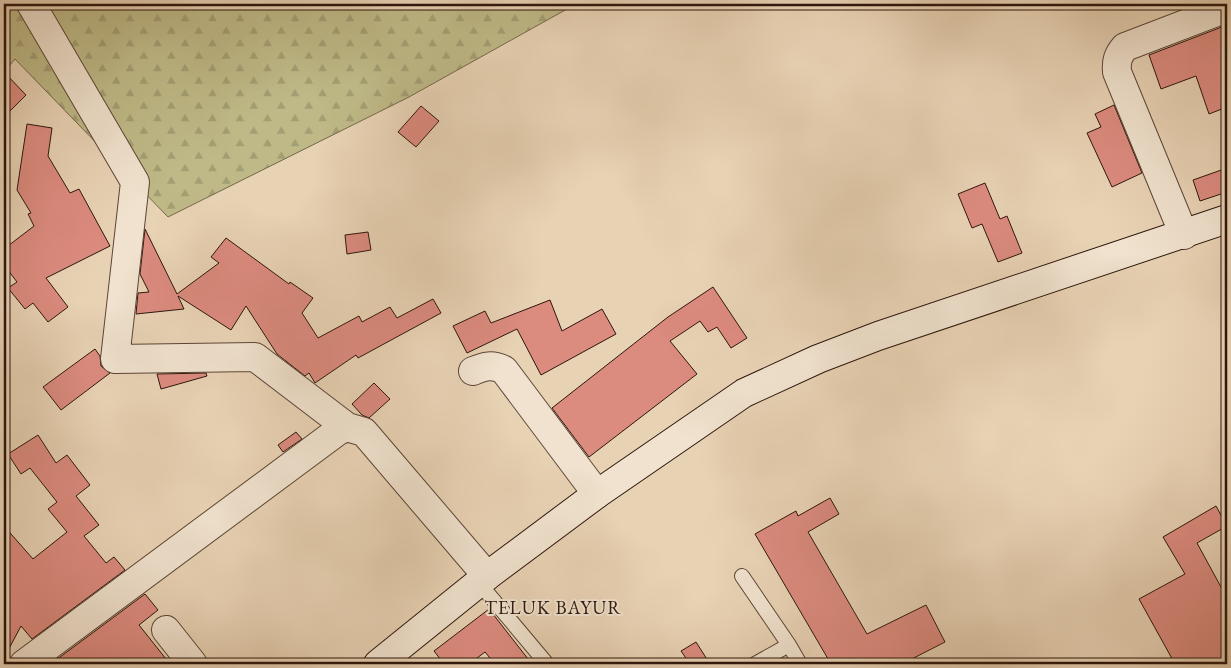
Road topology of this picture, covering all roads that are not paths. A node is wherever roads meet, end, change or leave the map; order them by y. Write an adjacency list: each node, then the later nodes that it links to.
1 (31, 4): 6 (street)
2 (1227, 8): 4 (street)
3 (1227, 219): 4 (street)
4 (1184, 235): 7 (street)
5 (472, 372): 7 (street)
6 (348, 427): 9 (street); 12 (street)
7 (597, 494): 9 (street)
8 (742, 576): 11 (lane)
9 (483, 579): 14 (street); 15 (lane)
10 (166, 630): 13 (street)
11 (789, 644): 16 (lane); 17 (lane)
12 (24, 664)
13 (193, 664)
14 (378, 664)
15 (547, 664)
16 (755, 664)
17 (800, 664)

